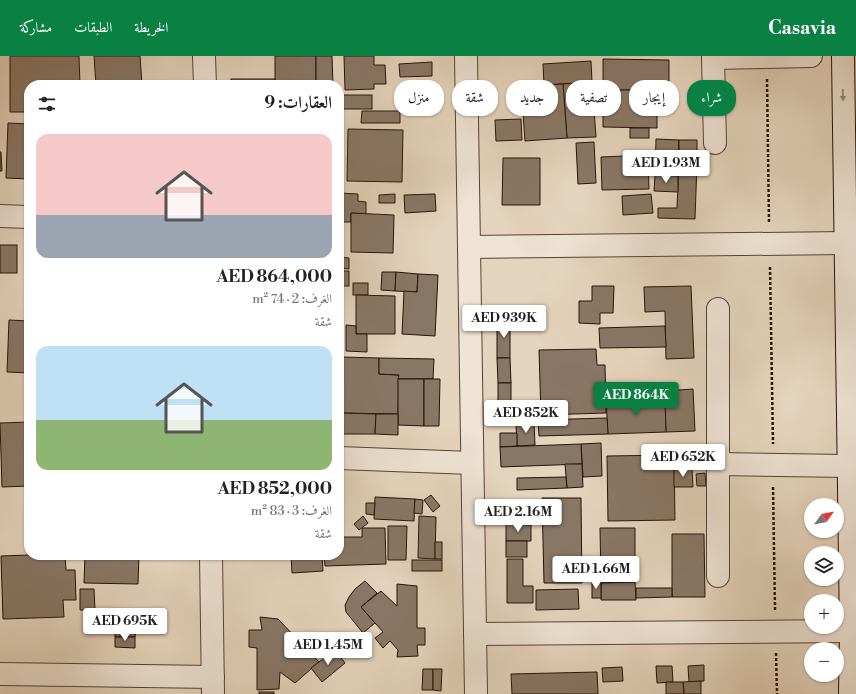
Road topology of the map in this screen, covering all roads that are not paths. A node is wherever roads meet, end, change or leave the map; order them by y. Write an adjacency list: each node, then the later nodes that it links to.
1 (204, 56): 6 (street)
2 (466, 56): 11 (street)
3 (811, 56): 5 (street)
4 (843, 56): 10 (street, one-way to 10)
5 (713, 57): 7 (street)
6 (205, 80)
7 (715, 143)
8 (0, 216): 9 (street)
9 (24, 217)
10 (845, 242): 11 (street); 16 (street)
11 (469, 247): 14 (street)
12 (718, 309): 15 (street)
13 (344, 458): 14 (street)
14 (472, 463): 20 (street)
15 (718, 464): 16 (street); 18 (street)
16 (848, 466): 19 (street)
17 (211, 560): 22 (street)
18 (718, 576)
19 (851, 631): 20 (street); 24 (street)
20 (475, 634): 23 (street)
21 (0, 674): 22 (street)
22 (213, 685)
23 (476, 694)
24 (850, 694)

